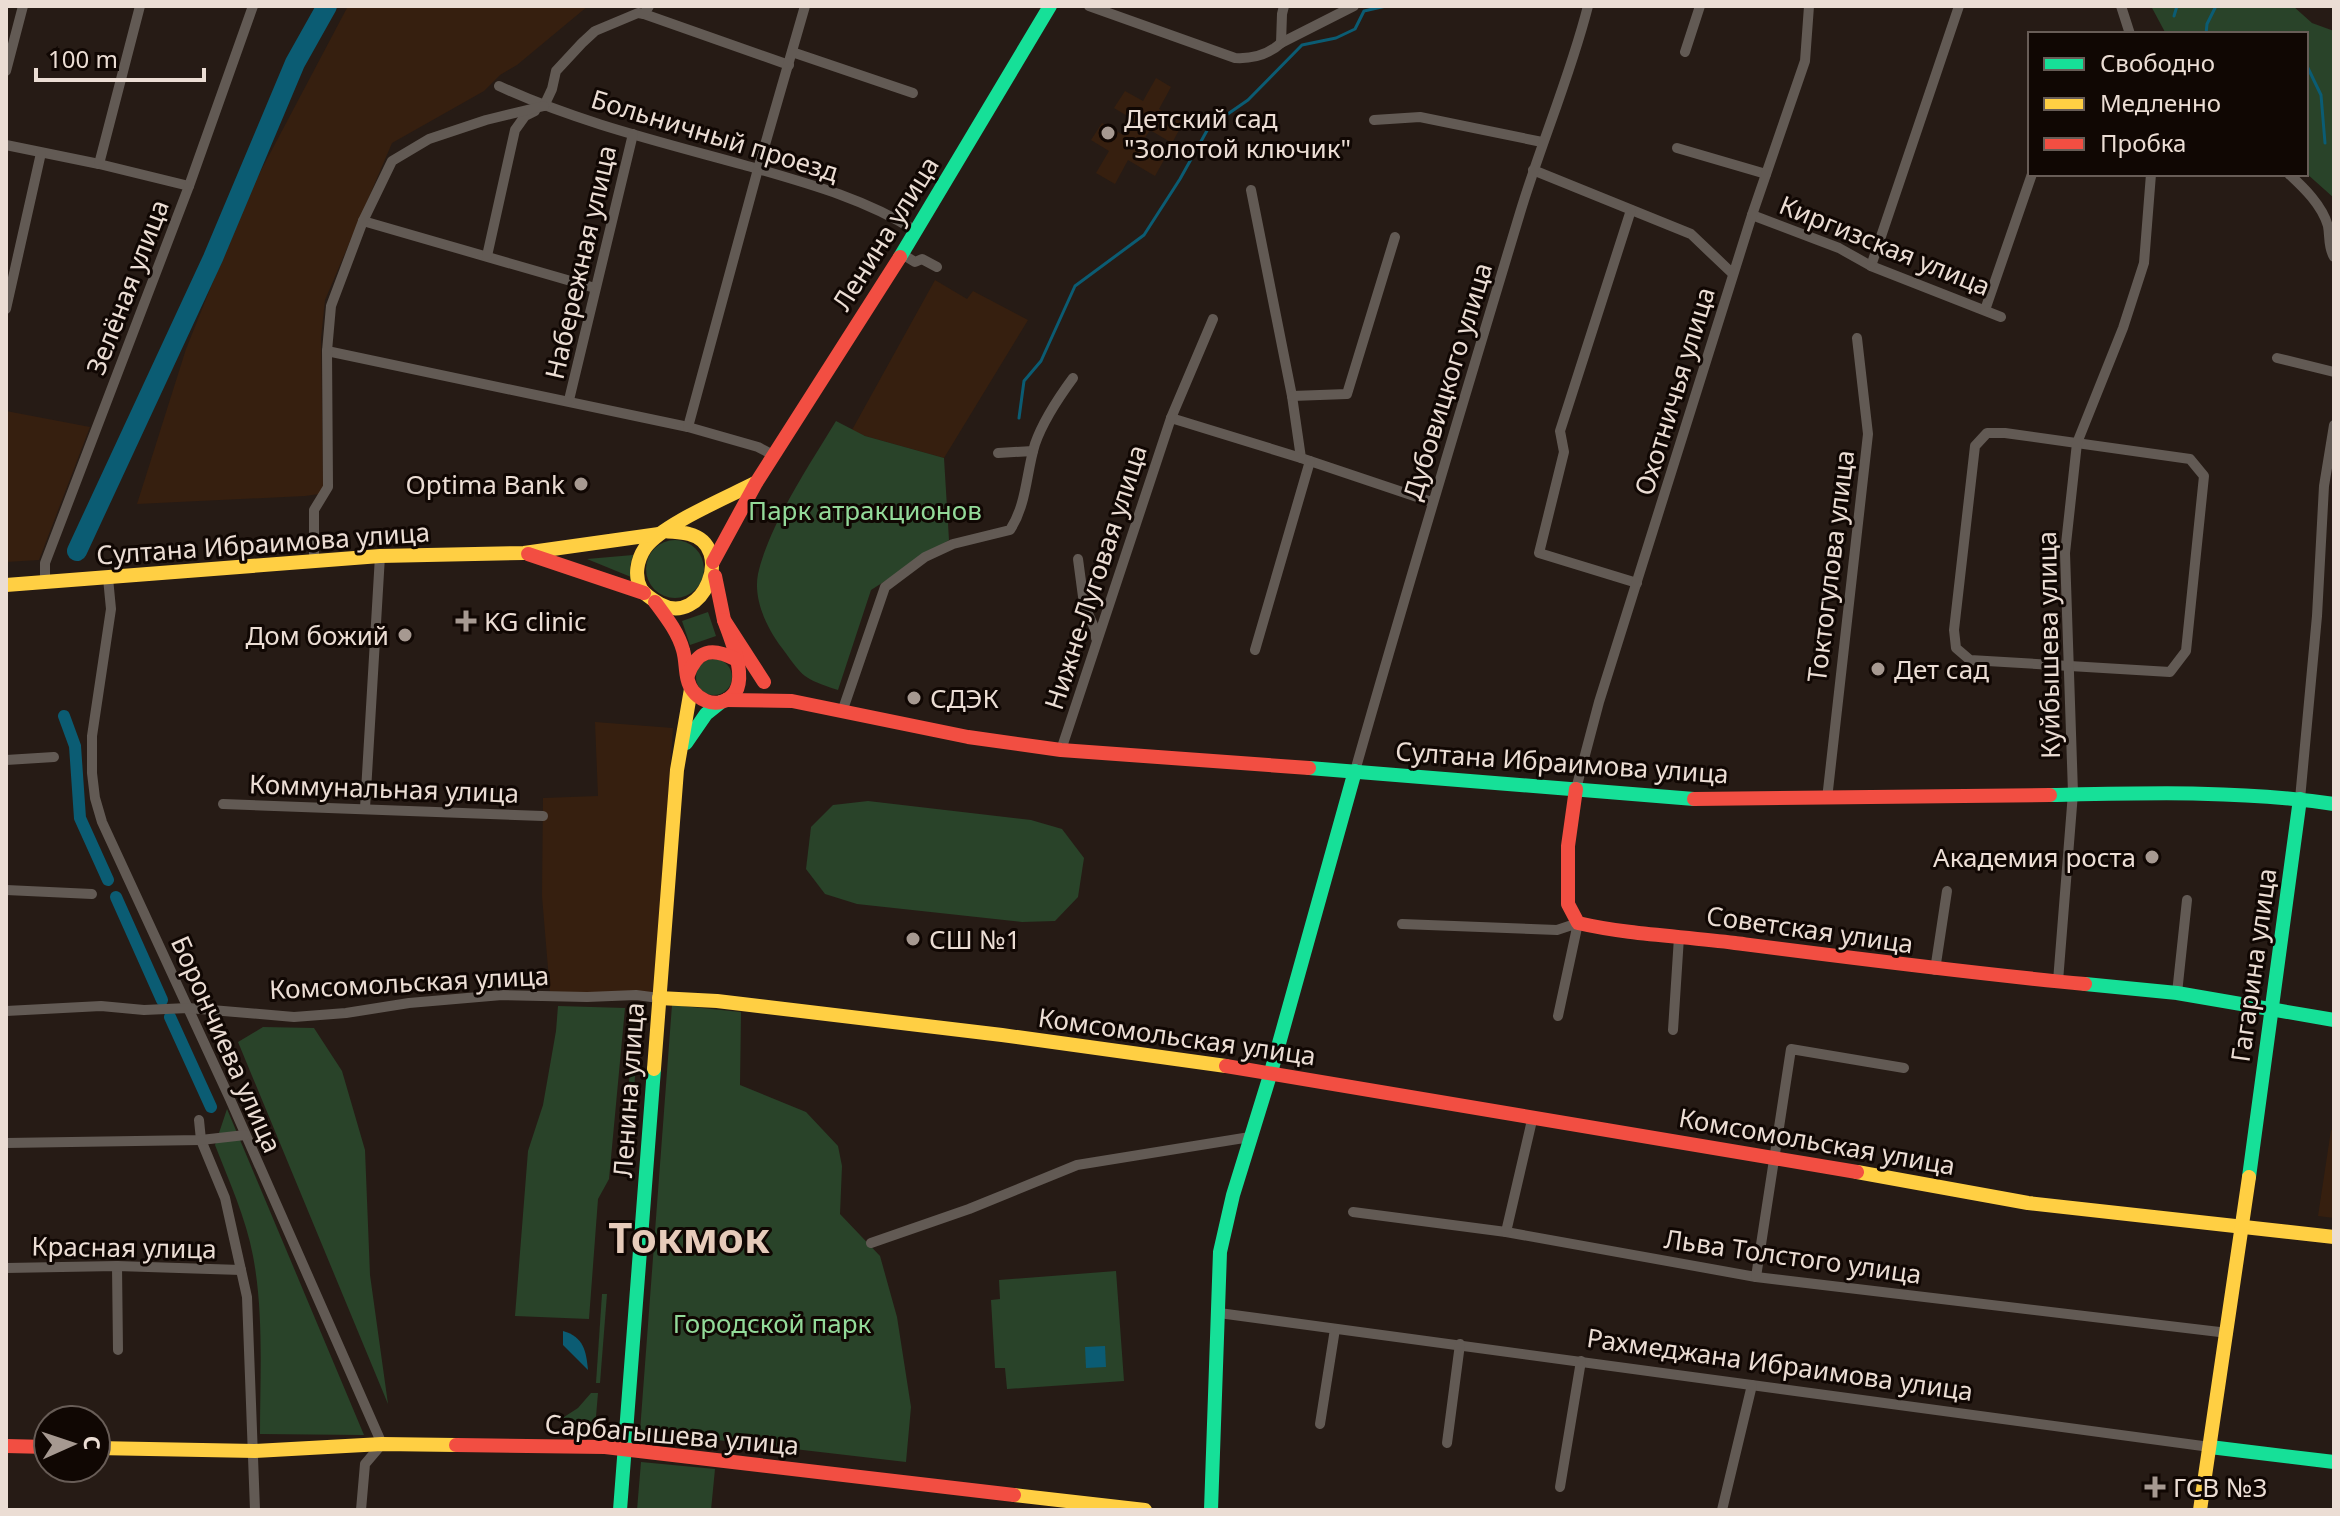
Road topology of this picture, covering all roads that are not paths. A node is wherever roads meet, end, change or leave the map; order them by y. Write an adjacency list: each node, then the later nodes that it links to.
1 (23, 6): 20 (street)
2 (140, 6): 30 (street)
3 (253, 6): 37 (street, Зелёная улица)
4 (805, 6): 17 (street)
5 (1050, 6): 42 (main road, Ленина улица)
6 (1089, 6): 16 (street)
7 (1284, 6): 16 (street)
8 (1354, 6): 16 (street)
9 (1588, 6): 26 (street, Дубовицкого улица)
10 (1700, 6): 18 (street)
11 (1809, 6): 33 (street, Охотничья улица)
12 (1959, 6): 47 (street)
13 (2121, 6): 15 (street)
14 (646, 10): 19 (street); 23 (street)
15 (2129, 32)
16 (1281, 43)
17 (792, 52): 19 (street); 22 (street)
18 (1685, 52)
19 (789, 65): 31 (street)
20 (6, 71)
21 (499, 86): 23 (street, Больничный проезд)
22 (913, 93)
23 (544, 106): 25 (street, Больничный проезд); 41 (street); 45 (street)
24 (1374, 120): 26 (street)
25 (633, 134): 31 (street, Больничный проезд); 50 (street, Набережная улица)
26 (1542, 142): 32 (street, Дубовицкого улица)
27 (6, 145): 29 (street)
28 (1677, 148): 33 (street)
29 (41, 153): 30 (street); 51 (street)
30 (99, 164): 37 (street)
31 (758, 169): 42 (street, Больничный проезд); 64 (street)
32 (1533, 170): 39 (street); 71 (street, Дубовицкого улица)
33 (1766, 174): 40 (street, Охотничья улица)
34 (2031, 176): 52 (street)
35 (2151, 176): 65 (street, Куйбышева улица)
36 (2291, 176): 46 (street)
37 (189, 186): 80 (street, Зелёная улица)
38 (1251, 190): 60 (street)
39 (1631, 210): 49 (street); 81 (street)
40 (1752, 215): 47 (street, Киргизская улица); 49 (street, Охотничья улица)
41 (363, 221): 45 (street); 56 (street)
42 (916, 231): 44 (main road, Ленина улица)
43 (1395, 237): 60 (street)
44 (902, 254): 48 (street); 68 (main road, Ленина улица)
45 (487, 256): 50 (street)
46 (2334, 257)
47 (1871, 266): 52 (street, Киргизская улица)
48 (937, 267)
49 (1733, 274): 81 (street, Охотничья улица)
50 (595, 288): 61 (street, Набережная улица)
51 (6, 309)
52 (1985, 310): 53 (street, Киргизская улица)
53 (2001, 317)
54 (1213, 319): 62 (street, Нижне-Луговая улица)
55 (1857, 338): 104 (street, Токтогулова улица)
56 (327, 351): 61 (street); 77 (street)
57 (2277, 358): 58 (street)
58 (2334, 372)
59 (1073, 378): 66 (street)
60 (1292, 396): 69 (street)
61 (569, 400): 64 (street)
62 (1171, 418): 69 (street); 86 (street, Нижне-Луговая улица)
63 (2334, 425): 105 (street, Гагарина улица)
64 (688, 427): 68 (street)
65 (2077, 443): 89 (street, Куйбышева улица); 89 (street); 89 (street)
66 (1033, 451): 67 (street); 95 (street)
67 (998, 453)
68 (773, 455): 70 (main road, Ленина улица)
69 (1305, 459): 71 (street); 87 (street)
70 (756, 483): 72 (main road, Ленина улица); 73 (main road)
71 (1432, 502): 101 (street, Дубовицкого улица)
72 (743, 505): 78 (main road); 83 (main road)
73 (662, 532): 74 (main road); 78 (main road); 84 (main road)
74 (524, 553): 75 (main road, Султана Ибраимова улица); 84 (main road)
75 (380, 556): 77 (main road, Султана Ибраимова улица); 108 (street)
76 (1078, 559): 86 (street)
77 (314, 562): 79 (main road, Султана Ибраимова улица)
78 (713, 565): 83 (main road); 84 (main road)
79 (105, 578): 80 (main road, Султана Ибраимова улица); 121 (street, Борончиева улица)
80 (48, 582): 82 (main road, Султана Ибраимова улица)
81 (1637, 583): 102 (street, Охотничья улица)
82 (6, 585)
83 (717, 595): 85 (main road)
84 (650, 598): 90 (main road)
85 (724, 620): 88 (main road); 91 (main road)
86 (1097, 644): 97 (street, Нижне-Луговая улица)
87 (1255, 650)
88 (736, 661): 90 (main road); 91 (main road); 93 (main road)
89 (2067, 666): 103 (street, Куйбышева улица)
90 (690, 682): 93 (main road); 100 (main road)
91 (764, 682): 94 (main road)
92 (758, 700): 93 (main road); 94 (main road); 96 (main road)
93 (724, 701): 96 (main road)
94 (792, 701): 95 (main road, Султана Ибраимова улица)
95 (842, 712): 97 (main road, Султана Ибраимова улица)
96 (706, 714): 100 (main road)
97 (1061, 750): 101 (main road, Султана Ибраимова улица)
98 (54, 757): 99 (street)
99 (6, 760)
100 (677, 770): 120 (main road, Ленина улица)
101 (1355, 771): 102 (main road, Султана Ибраимова улица); 128 (main road)
102 (1576, 789): 104 (main road, Султана Ибраимова улица); 114 (main road)
103 (2073, 793): 104 (main road, Султана Ибраимова улица); 105 (main road, Султана Ибраимова улица); 118 (street, Куйбышева улица)
104 (1827, 799)
105 (2300, 799): 107 (main road, Султана Ибраимова улица); 123 (main road, Гагарина улица)
106 (223, 804): 108 (street, Коммунальная улица)
107 (2334, 804)
108 (365, 808): 109 (street, Коммунальная улица)
109 (543, 816)
110 (6, 890): 112 (street)
111 (1947, 891): 117 (street, Советская улица)
112 (92, 894)
113 (2187, 900): 119 (street)
114 (1578, 923): 115 (street, Советская улица); 116 (main road, Советская улица); 124 (street)
115 (1402, 924)
116 (1679, 937): 117 (main road, Советская улица); 126 (street, Советская улица)
117 (1935, 970): 118 (main road, Советская улица)
118 (2058, 981): 119 (main road, Советская улица)
119 (2177, 993): 123 (main road, Советская улица)
120 (659, 998): 121 (street, Комсомольская улица); 128 (main road, Комсомольская улица); 159 (main road, Ленина улица)
121 (188, 1008): 122 (street, Комсомольская улица); 131 (street, Борончиева улица)
122 (6, 1011)
123 (2271, 1011): 125 (main road, Советская улица); 137 (main road, Гагарина улица)
124 (1558, 1016)
125 (2334, 1020)
126 (1673, 1030)
127 (1904, 1068): 135 (street)
128 (1271, 1072): 129 (main road, Комсомольская улица); 132 (main road)
129 (1533, 1116): 135 (main road, Комсомольская улица); 138 (street)
130 (199, 1120): 133 (street)
131 (245, 1135): 133 (street); 154 (street, Борончиева улица)
132 (1250, 1137): 140 (street); 145 (main road)
133 (201, 1140): 134 (street); 143 (street)
134 (6, 1143)
135 (1776, 1157): 137 (main road, Комсомольская улица); 144 (street)
136 (1353, 1212): 138 (street, Льва Толстого улица)
137 (2241, 1225): 139 (main road, Комсомольская улица); 147 (main road, Гагарина улица)
138 (1506, 1232): 144 (street, Льва Толстого улица)
139 (2334, 1237)
140 (871, 1243)
141 (117, 1266): 142 (street, Красная улица); 143 (street, Красная улица); 149 (street)
142 (6, 1268)
143 (241, 1270): 160 (street)
144 (1756, 1277): 147 (street, Льва Толстого улица)
145 (1219, 1313): 146 (street, Рахмеджана Ибраимова улица); 169 (main road)
146 (1335, 1329): 148 (street, Рахмеджана Ибраимова улица); 152 (street)
147 (2228, 1333): 157 (main road, Гагарина улица)
148 (1460, 1344): 150 (street, Рахмеджана Ибраимова улица); 153 (street)
149 (118, 1350)
150 (1581, 1361): 151 (street, Рахмеджана Ибраимова улица); 162 (street)
151 (1752, 1385): 157 (street, Рахмеджана Ибраимова улица); 170 (street)
152 (1320, 1424)
153 (1447, 1443)
154 (382, 1444): 159 (main road, Сарбагышева улица); 160 (main road, Сарбагышева улица); 166 (street)
155 (6, 1446): 156 (main road)
156 (32, 1447)
157 (2210, 1447): 161 (main road, Рахмеджана Ибраимова улица); 171 (main road, Гагарина улица)
158 (112, 1448): 160 (main road, Сарбагышева улица)
159 (625, 1449): 163 (main road, Сарбагышева улица); 167 (main road, Ленина улица)
160 (255, 1451): 165 (street)
161 (2334, 1462)
162 (1560, 1487)
163 (1062, 1504): 164 (main road, Сарбагышева улица)
164 (1091, 1506): 168 (main road, Сарбагышева улица)
165 (255, 1510)
166 (361, 1510)
167 (620, 1510)
168 (1145, 1510)
169 (1211, 1510)
170 (1722, 1510)
171 (2200, 1510)

